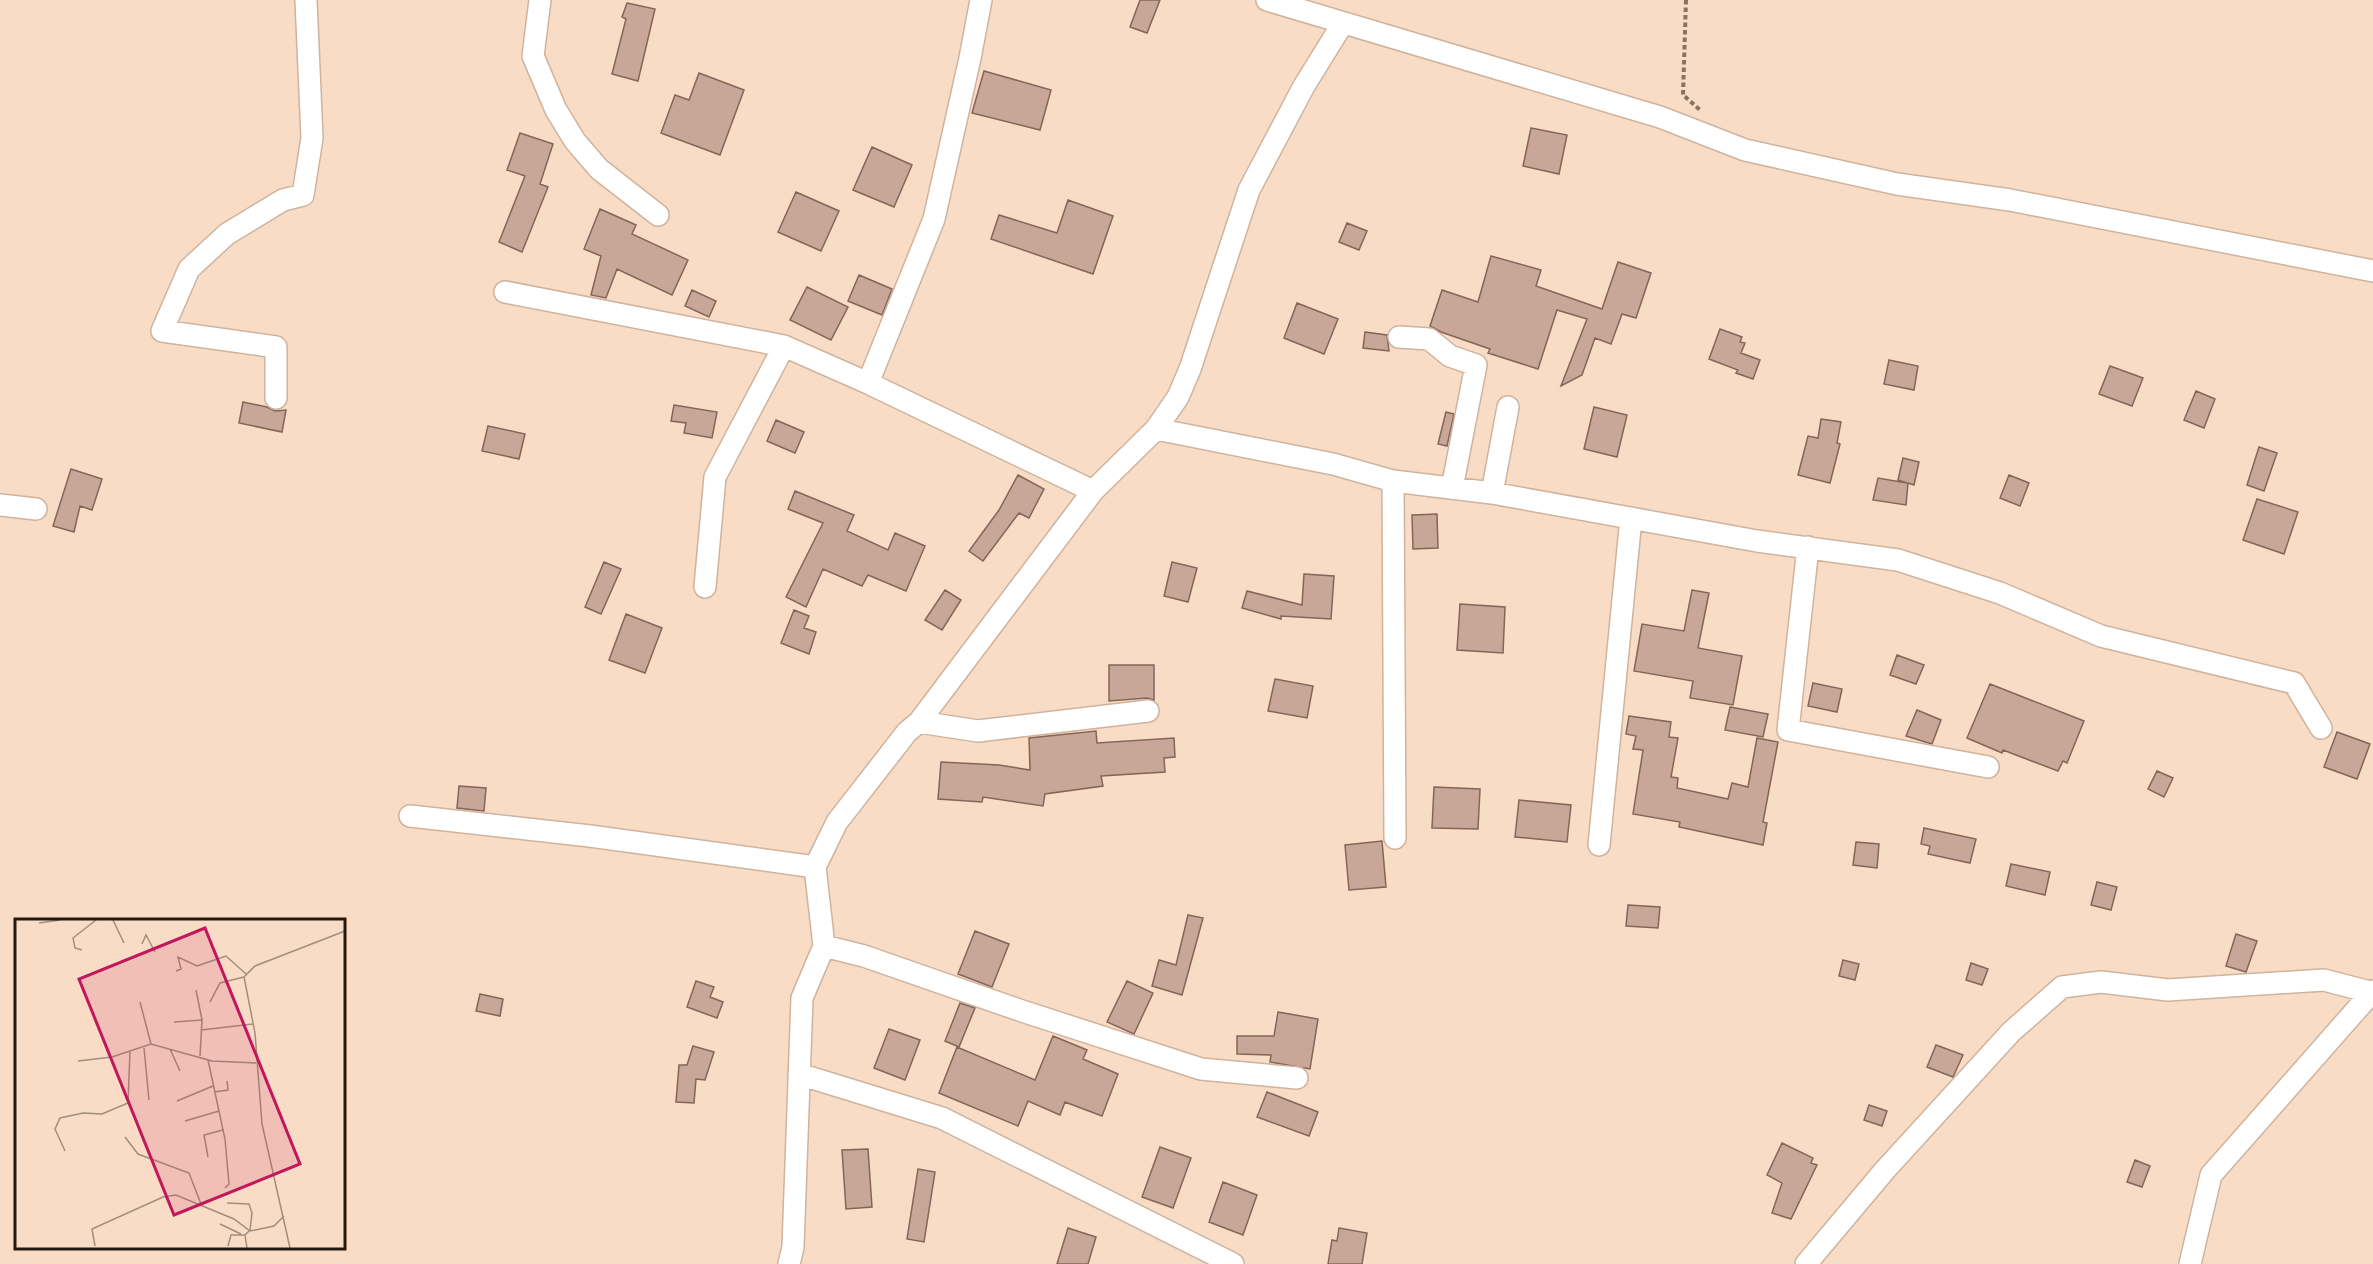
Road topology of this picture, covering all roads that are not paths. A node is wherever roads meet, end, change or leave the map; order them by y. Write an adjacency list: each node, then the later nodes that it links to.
1 (306, 0): 12 (street)
2 (540, 0): 6 (street)
3 (981, 0): 11 (street)
4 (1267, 0): 5 (street)
5 (1343, 23): 7 (street); 14 (street)
6 (658, 215)
7 (2373, 271)
8 (505, 292): 10 (street)
9 (1399, 337): 16 (street)
10 (784, 346): 11 (street); 23 (street)
11 (868, 383): 17 (street)
12 (276, 398)
13 (1508, 407): 18 (street)
14 (1156, 429): 15 (street); 17 (street)
15 (1393, 481): 16 (street); 29 (street)
16 (1452, 488): 18 (street)
17 (1093, 490): 25 (street)
18 (1492, 493): 21 (street)
19 (0, 506): 20 (street)
20 (36, 508)
21 (1631, 518): 22 (street); 30 (street)
22 (1808, 547): 26 (street); 27 (street)
23 (705, 587)
24 (1148, 711): 25 (street)
25 (919, 722): 31 (street)
26 (2321, 728)
27 (1988, 767)
28 (410, 816): 31 (street)
29 (1395, 838)
30 (1599, 845)
31 (815, 867): 32 (street)
32 (824, 946): 34 (street); 35 (street)
33 (2371, 992): 38 (street); 39 (street)
34 (799, 1074): 36 (street); 37 (street)
35 (1298, 1078)
36 (789, 1264)
37 (1233, 1264)
38 (1806, 1264)
39 (2190, 1264)

